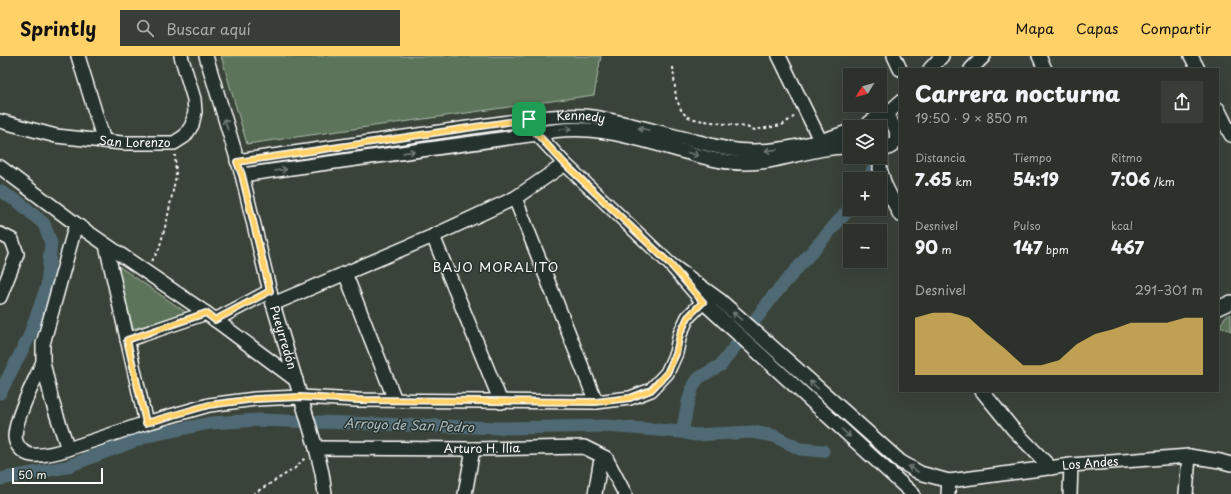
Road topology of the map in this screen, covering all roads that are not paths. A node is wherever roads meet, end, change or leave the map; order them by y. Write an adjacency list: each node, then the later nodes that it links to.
1 (78, 56): 24 (street)
2 (181, 56): 24 (street, San Lorenzo)
3 (206, 56): 28 (street, Pueyrredón, one-way to 3)
4 (778, 56): 25 (street)
5 (894, 56): 10 (street)
6 (942, 56): 11 (street)
7 (984, 56): 12 (street)
8 (1039, 56): 13 (street)
9 (1191, 56): 14 (street)
10 (900, 68)
11 (931, 68)
12 (972, 68)
13 (1045, 68)
14 (1197, 68)
15 (899, 103): 18 (street)
16 (1219, 111): 23 (street)
17 (529, 119): 21 (street); 25 (street, Kennedy, one-way to 17); 28 (street, Kennedy)
18 (875, 120)
19 (887, 120): 27 (street)
20 (0, 121): 24 (street, San Lorenzo)
21 (537, 134): 25 (street, Kennedy, one-way to 25); 29 (street); 31 (street, Kennedy, one-way to 21)
22 (843, 135): 25 (street, Kennedy)
23 (1231, 135)
24 (104, 141)
25 (823, 145): 26 (street, Kennedy)
26 (843, 147)
27 (888, 147): 33 (street)
28 (237, 162): 31 (street, Pueyrredón)
29 (565, 164): 32 (street); 38 (street)
30 (0, 167): 34 (street)
31 (242, 175): 40 (street, Pueyrredón)
32 (515, 198): 36 (street); 54 (street)
33 (899, 213)
34 (76, 224): 37 (street); 49 (street)
35 (0, 234): 41 (street)
36 (433, 236): 39 (street); 53 (street)
37 (106, 245): 47 (street); 48 (street)
38 (670, 264): 42 (street); 45 (street)
39 (346, 273): 44 (street); 52 (street)
40 (270, 291): 44 (street, Pueyrredón); 47 (street)
41 (0, 297)
42 (703, 302): 45 (street); 54 (street)
43 (1231, 302): 46 (street)
44 (273, 304): 50 (street, Pueyrredón)
45 (717, 306): 65 (street, one-way to 45); 70 (street, one-way to 70)
46 (1219, 308)
47 (210, 316): 48 (street); 50 (street)
48 (127, 340): 56 (street)
49 (43, 362): 58 (street); 58 (street)
50 (296, 380): 55 (street, Pueyrredón)
51 (983, 392): 64 (street)
52 (395, 400): 53 (street); 55 (street)
53 (501, 402): 54 (street)
54 (596, 402)
55 (302, 403): 56 (street); 57 (street, Pueyrredón)
56 (146, 423): 58 (street)
57 (316, 448): 59 (street, Arturo H. Ilia); 66 (street)
58 (68, 449)
59 (473, 449): 61 (street, Arturo H. Ilia); 67 (street)
60 (1189, 456): 62 (street, Los Andes); 63 (street, Los Andes); 72 (street)
61 (606, 458): 68 (street); 69 (street)
62 (1231, 464)
63 (1071, 465): 64 (street, Los Andes); 71 (street)
64 (1051, 468): 65 (street, Los Andes)
65 (949, 488)
66 (325, 494)
67 (465, 494)
68 (595, 494)
69 (625, 494)
70 (912, 494)
71 (1070, 494)
72 (1186, 494)

